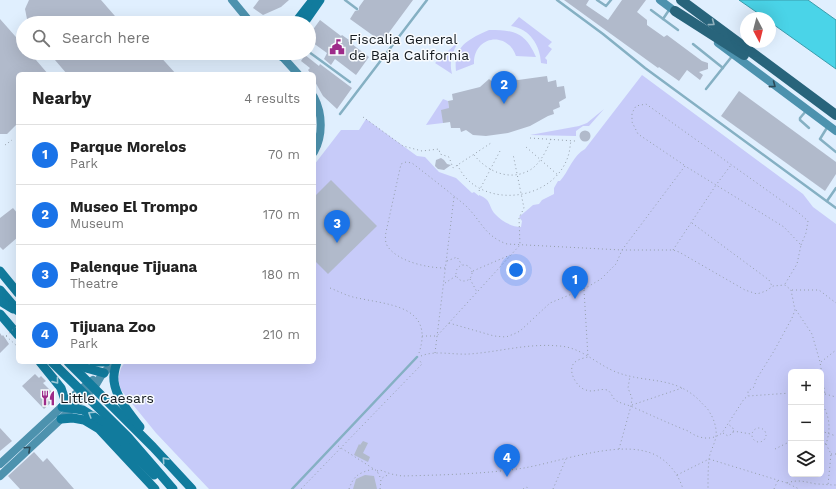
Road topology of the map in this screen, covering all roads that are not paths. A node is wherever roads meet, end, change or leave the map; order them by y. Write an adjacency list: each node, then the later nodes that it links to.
1 (232, 0): 14 (main road)
2 (313, 0): 15 (main road)
3 (320, 0): 16 (main road)
4 (345, 0): 11 (lane)
5 (427, 0): 30 (lane)
6 (557, 0): 38 (lane)
7 (598, 0): 8 (lane)
8 (611, 0)
9 (660, 0): 12 (main road)
10 (681, 0): 28 (highway, one-way to 28)
11 (357, 9)
12 (673, 9): 17 (lane); 20 (main road); 28 (highway)
13 (651, 10): 17 (lane)
14 (245, 16)
15 (300, 16)
16 (309, 16)
17 (663, 19): 18 (lane)
18 (678, 30)
19 (693, 44): 23 (lane)
20 (733, 55): 23 (lane); 29 (main road, one-way to 29)
21 (316, 57): 25 (lane)
22 (286, 60): 24 (main road)
23 (723, 68): 26 (lane)
24 (296, 72)
25 (350, 82)
26 (706, 89)
27 (316, 102): 35 (main road)
28 (821, 104): 31 (highway)
29 (807, 110): 32 (main road); 33 (lane)
30 (340, 114)
31 (836, 115)
32 (828, 126): 34 (main road); 36 (lane)
33 (809, 128)
34 (836, 131)
35 (316, 147)
36 (836, 152)
37 (836, 188): 38 (lane)
38 (826, 201): 39 (lane)
39 (836, 208)
40 (0, 271): 43 (main road)
41 (0, 284): 45 (main road)
42 (0, 290): 46 (main road)
43 (16, 291)
44 (0, 301): 47 (main road)
45 (16, 303)
46 (16, 309)
47 (16, 310)
48 (0, 311): 50 (main road)
49 (0, 314): 51 (main road)
50 (16, 326)
51 (16, 333)
52 (417, 357): 70 (lane)
53 (42, 364): 62 (main road, one-way to 62)
54 (54, 364): 61 (main road)
55 (70, 364): 60 (main road)
56 (81, 364): 59 (main road)
57 (113, 364): 59 (main road)
58 (115, 364): 64 (main road)
59 (102, 374): 60 (main road)
60 (91, 385): 61 (main road); 64 (main road)
61 (83, 393): 62 (main road); 68 (main road)
62 (67, 406): 63 (main road); 65 (main road); 68 (main road, one-way to 62)
63 (61, 419): 66 (main road, one-way to 63); 67 (main road)
64 (153, 446): 69 (main road, one-way to 64)
65 (0, 464)
66 (0, 476)
67 (155, 489)
68 (171, 489)
69 (192, 489)
70 (292, 489)

